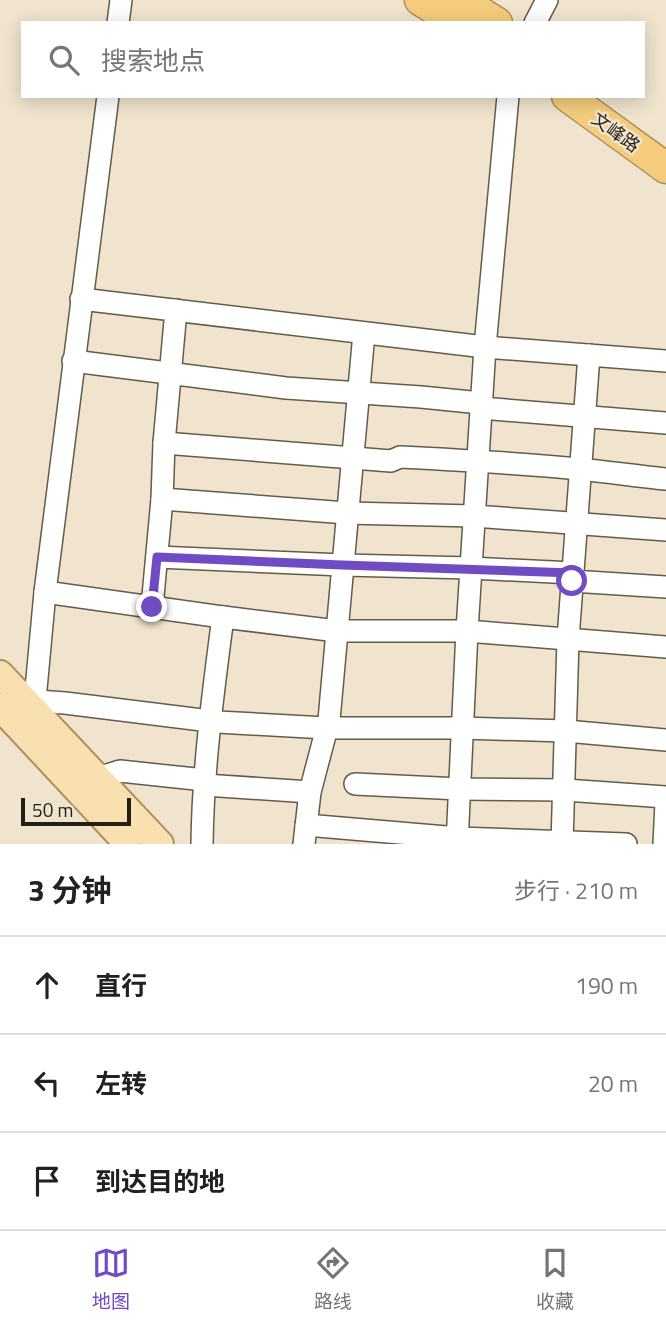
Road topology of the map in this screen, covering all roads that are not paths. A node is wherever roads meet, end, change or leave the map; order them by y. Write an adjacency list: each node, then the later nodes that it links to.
1 (121, 0): 5 (street)
2 (420, 0): 6 (highway)
3 (461, 0): 7 (highway)
4 (547, 0): 8 (street)
5 (118, 21)
6 (454, 21)
7 (494, 21)
8 (536, 21)
9 (108, 98): 15 (street)
10 (508, 98): 18 (street)
11 (570, 98): 14 (highway, 文峰路)
12 (604, 98): 13 (highway, 文峰路)
13 (666, 144)
14 (666, 168)
15 (81, 299): 16 (street); 21 (street)
16 (176, 310): 17 (street); 22 (street)
17 (364, 333): 18 (street); 23 (street)
18 (485, 347): 19 (street); 24 (street)
19 (589, 355): 20 (street); 25 (street)
20 (666, 361)
21 (74, 362): 22 (street); 42 (street)
22 (170, 374): 23 (street); 27 (street)
23 (358, 394): 24 (street); 28 (street)
24 (481, 405): 25 (street); 29 (street)
25 (584, 416): 26 (street); 30 (street)
26 (666, 423)
27 (164, 443): 28 (street); 32 (street)
28 (352, 459): 29 (street); 33 (street)
29 (478, 461): 30 (street); 34 (street)
30 (580, 469): 31 (street); 35 (street)
31 (666, 479)
32 (162, 499): 33 (street); 37 (street)
33 (347, 513): 34 (street); 38 (street)
34 (474, 516): 35 (street); 39 (street)
35 (577, 523): 36 (street); 40 (street)
36 (666, 530)
37 (157, 557): 38 (street); 43 (street)
38 (342, 565): 39 (street); 45 (street)
39 (471, 568): 40 (street); 46 (street)
40 (573, 577): 41 (street); 47 (street)
41 (666, 587)
42 (45, 592): 43 (street); 50 (street)
43 (152, 607): 44 (street)
44 (223, 617): 45 (street); 51 (street)
45 (337, 631): 46 (street); 52 (street)
46 (467, 631): 47 (street); 53 (street)
47 (568, 639): 48 (street); 54 (street)
48 (666, 647)
49 (0, 674): 50 (main road)
50 (20, 702): 51 (street); 56 (main road); 66 (main road)
51 (209, 721): 52 (street); 57 (street)
52 (326, 727): 53 (street); 61 (street)
53 (462, 728): 54 (street); 59 (street)
54 (566, 731): 55 (street); 60 (street)
55 (666, 740)
56 (98, 778): 57 (street); 67 (main road)
57 (205, 783): 61 (street); 68 (street)
58 (355, 784): 59 (street)
59 (460, 789): 60 (street); 64 (street)
60 (565, 790): 62 (street); 65 (street)
61 (310, 792): 63 (street)
62 (666, 799): 70 (street)
63 (305, 834): 64 (street)
64 (458, 841): 65 (street)
65 (562, 842): 69 (street)
66 (128, 844)
67 (160, 844)
68 (202, 844)
69 (626, 844)
70 (664, 844)

